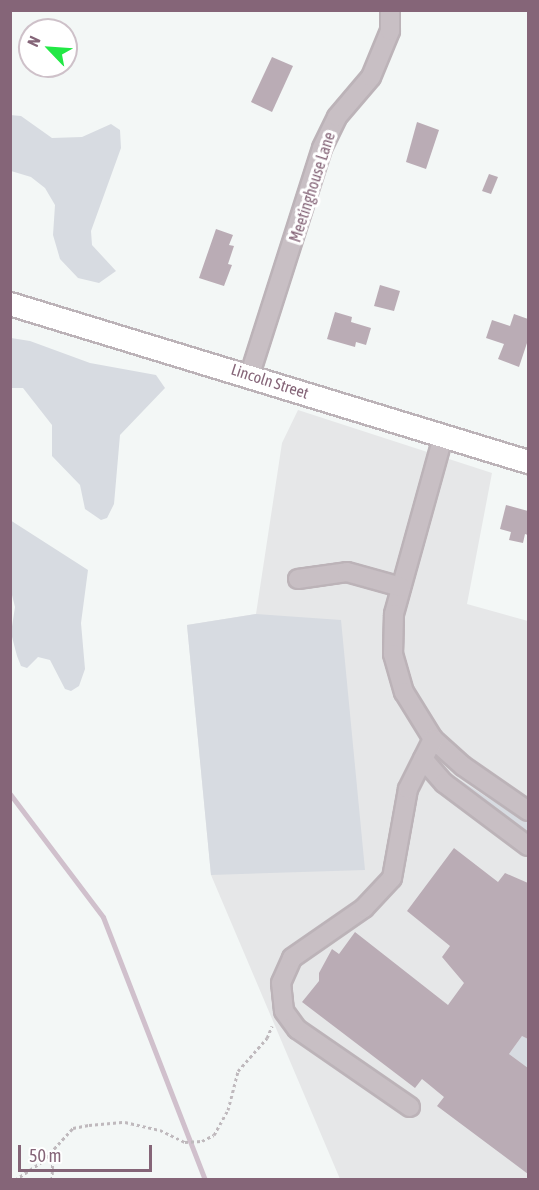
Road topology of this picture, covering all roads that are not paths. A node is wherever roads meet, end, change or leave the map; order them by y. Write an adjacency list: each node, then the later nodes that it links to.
1 (390, 10): 3 (street, Meetinghouse Lane)
2 (10, 304): 3 (main road, Lincoln Street)
3 (250, 374): 4 (main road, Lincoln Street)
4 (443, 437): 5 (main road, Lincoln Street); 7 (street)
5 (528, 462)
6 (298, 579): 7 (street)
7 (401, 586): 8 (street)
8 (434, 739): 9 (street); 10 (street)
9 (423, 759): 11 (street); 12 (street)
10 (528, 811)
11 (528, 846)
12 (410, 1107)

